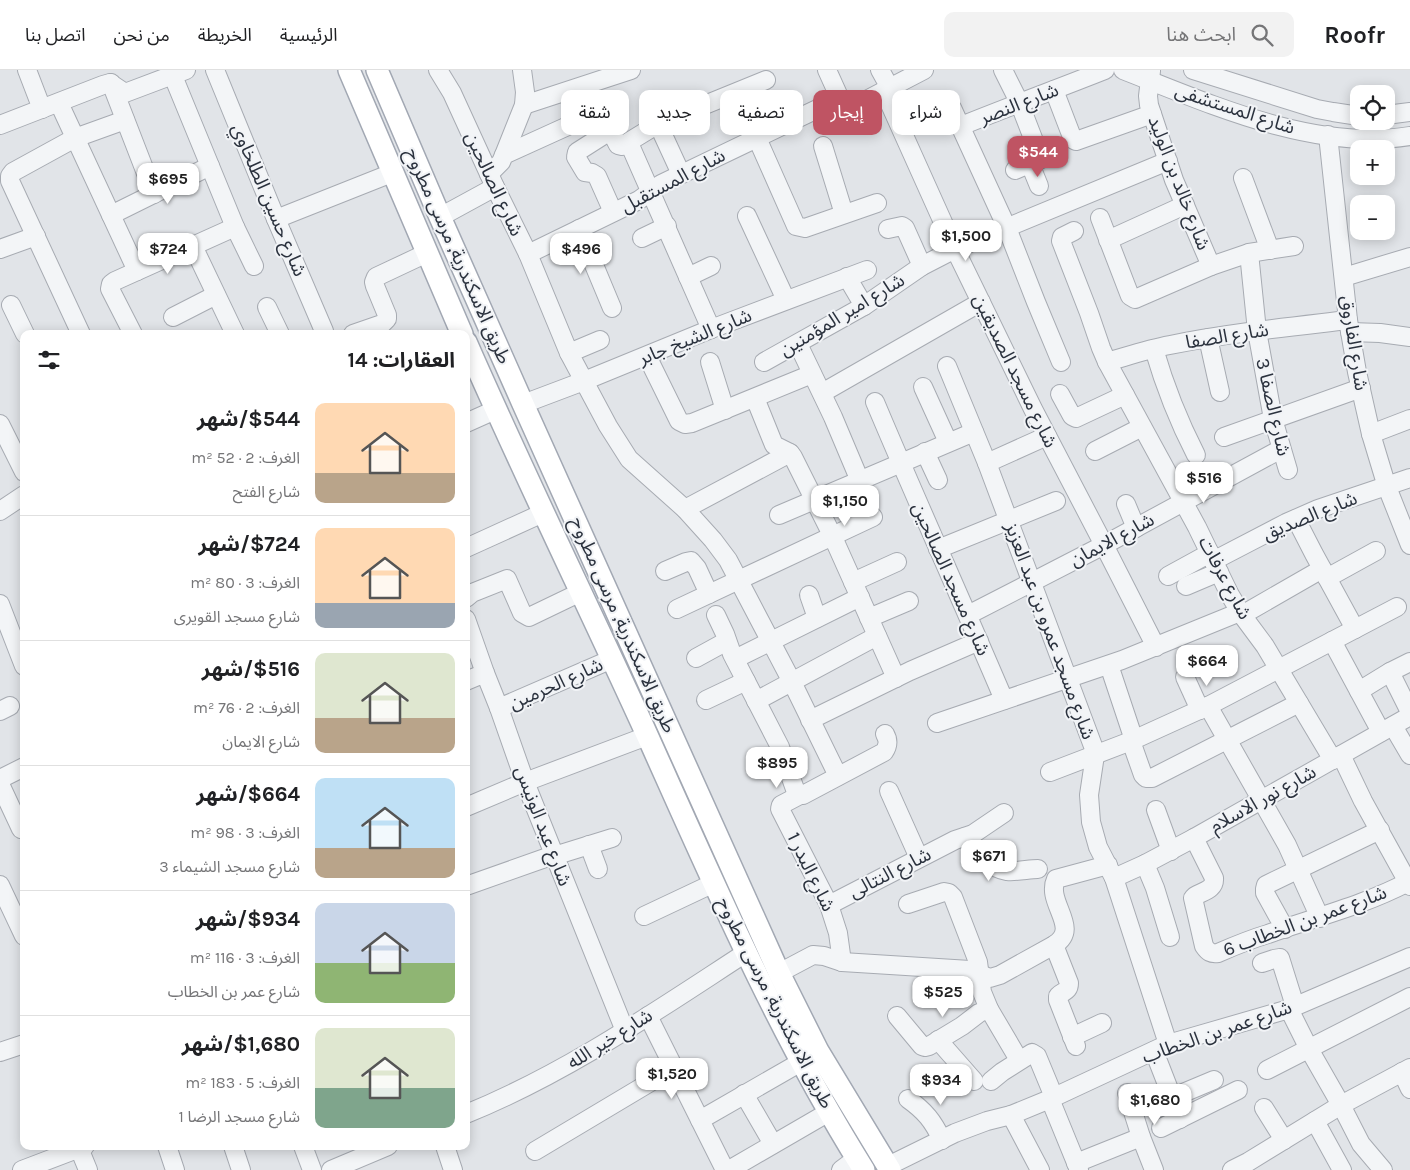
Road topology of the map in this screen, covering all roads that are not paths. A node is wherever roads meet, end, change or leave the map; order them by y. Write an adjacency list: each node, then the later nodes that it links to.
1 (27, 70): 27 (street)
2 (215, 70): 65 (street, شارع حسين الطلخاوي)
3 (349, 70): 50 (main road, طريق الاسكندرية, مرسى مطروح)
4 (378, 70): 63 (main road, طريق الاسكندرية, مرسى مطروح)
5 (438, 70): 53 (street, شارع الصالحين)
6 (522, 70): 26 (street)
7 (631, 70): 26 (street)
8 (827, 70): 19 (street)
9 (880, 70): 20 (street, شارع مسجد الصديقين)
10 (1003, 70): 23 (street)
11 (1105, 70): 21 (street, شارع النصر)
12 (1123, 70): 16 (street, شارع المستشفى)
13 (1194, 70): 32 (street, شارع المستشفى)
14 (919, 71): 20 (street, شارع المستقبل)
15 (180, 73): 18 (street); 49 (street)
16 (1151, 75): 30 (street, شارع خالد بن الوليد); 41 (street, شارع المستشفى)
17 (766, 80): 25 (street)
18 (110, 83): 24 (street); 33 (street)
19 (836, 90)
20 (887, 90): 22 (street, شارع المستقبل); 78 (street, شارع مسجد الصديقين)
21 (1054, 90): 23 (street, شارع النصر); 30 (street)
22 (882, 92)
23 (1019, 102): 35 (street, شارع النصر); 54 (street)
24 (59, 103): 27 (street); 43 (street)
25 (710, 103)
26 (524, 105): 47 (street)
27 (42, 109): 34 (street)
28 (813, 111): 44 (street, شارع المستقبل)
29 (1410, 112): 31 (street)
30 (1152, 114): 48 (street, شارع خالد بن الوليد)
31 (1395, 114)
32 (1350, 115)
33 (125, 120): 43 (street); 56 (street)
34 (0, 125)
35 (960, 126): 68 (street)
36 (561, 129): 47 (street)
37 (604, 135): 59 (street)
38 (612, 135): 45 (street)
39 (640, 135): 45 (street)
40 (663, 135): 51 (street)
41 (1328, 135): 42 (street, شارع المستشفى); 91 (street, شارع الفاروق)
42 (1410, 136)
43 (75, 138): 61 (street); 72 (street)
44 (757, 138): 51 (street, شارع المستقبل); 60 (street)
45 (629, 142): 55 (street)
46 (822, 146): 60 (street)
47 (504, 155): 53 (street)
48 (1168, 161): 58 (street, شارع خالد بن الوليد); 68 (street, شارع امير المؤمنين)
49 (210, 166): 56 (street); 66 (street)
50 (392, 173): 65 (street); 80 (main road, طريق الاسكندرية, مرسى مطروح)
51 (681, 174): 55 (street, شارع المستقبل)
52 (1243, 178): 79 (street)
53 (492, 181): 63 (street); 82 (street, شارع الصالحين)
54 (1038, 186)
55 (650, 192): 59 (street, شارع المستقبل); 67 (street)
56 (154, 194): 61 (street)
57 (877, 203): 60 (street)
58 (1185, 205): 74 (street); 87 (street, شارع خالد بن الوليد)
59 (613, 212): 69 (street, شارع المستقبل)
60 (844, 214)
61 (111, 215): 88 (street)
62 (747, 216): 94 (street)
63 (440, 217): 135 (main road, طريق الاسكندرية, مرسى مطروح)
64 (1100, 218): 74 (street)
65 (276, 219): 107 (street, شارع حسين الطلخاوي)
66 (235, 226): 75 (street); 84 (street)
67 (667, 226): 73 (street); 90 (street)
68 (1007, 228): 78 (street, شارع امير المؤمنين); 122 (street)
69 (579, 229): 82 (street, شارع المستقبل); 99 (street)
70 (888, 229): 86 (street)
71 (1074, 231): 123 (street, شارع عرفات)
72 (36, 236): 77 (street); 103 (street)
73 (642, 238)
74 (1108, 240): 87 (street)
75 (193, 246): 88 (street); 93 (street)
76 (1294, 246): 79 (street)
77 (0, 249)
78 (956, 249): 86 (street, شارع امير المؤمنين); 95 (street, شارع مسجد الصديقين)
79 (1270, 250): 81 (street)
80 (427, 252): 108 (street); 109 (main road, طريق الاسكندرية, مرسى مطروح)
81 (1249, 253): 87 (street); 111 (street, شارع الصفا 3)
82 (528, 254): 118 (street, شارع الصالحين)
83 (1410, 257): 91 (street)
84 (254, 266)
85 (711, 266): 90 (street)
86 (922, 266): 97 (street, شارع امير المؤمنين)
87 (1211, 266)
88 (137, 270): 104 (street)
89 (867, 270): 92 (street, شارع الشيخ جابر)
90 (688, 277): 110 (street)
91 (1344, 277): 101 (street, شارع الفاروق)
92 (847, 278): 94 (street, شارع الشيخ جابر); 97 (street)
93 (216, 295): 100 (street); 105 (street)
94 (786, 300): 110 (street, شارع الشيخ جابر)
95 (981, 302): 130 (street); 145 (street, شارع مسجد الصديقين)
96 (11, 304): 102 (street)
97 (864, 306): 115 (street, شارع امير المؤمنين)
98 (267, 308): 106 (street)
99 (612, 308)
100 (173, 317)
101 (1349, 326): 111 (street, شارع الصفا); 112 (street, شارع الصفا); 128 (street, شارع الفاروق)
102 (23, 330)
103 (79, 330)
104 (130, 330)
105 (233, 330)
106 (278, 330)
107 (321, 330)
108 (366, 330)
109 (460, 330)
110 (711, 330): 119 (street, شارع الشيخ جابر)
111 (1257, 330): 113 (street, شارع الصفا); 138 (street, شارع الصفا 3)
112 (1410, 337)
113 (1208, 338): 116 (street, شارع الصفا); 129 (street)
114 (600, 340): 118 (street)
115 (798, 344): 121 (street, شارع امير المؤمنين); 125 (street)
116 (1154, 348): 123 (street, شارع الصفا); 152 (street)
117 (470, 351): 136 (main road, طريق الاسكندرية, مرسى مطروح)
118 (569, 353): 126 (street, شارع الصالحين)
119 (647, 356): 126 (street, شارع الشيخ جابر); 137 (street)
120 (710, 362): 137 (street)
121 (764, 362)
122 (1061, 362)
123 (1107, 362): 132 (street, شارع عرفات)
124 (947, 366): 143 (street, شارع مسجد عمرو بن عبد العزيز)
125 (812, 374): 130 (street); 133 (street)
126 (584, 381): 135 (street, شارع الشيخ جابر); 166 (street, شارع الصالحين)
127 (923, 387): 147 (street)
128 (1361, 388): 138 (street); 144 (street, شارع الفاروق)
129 (1220, 392)
130 (822, 393): 159 (street)
131 (1060, 394): 132 (street)
132 (1125, 395): 142 (street, شارع عرفات)
133 (755, 398): 137 (street); 151 (street)
134 (875, 402): 153 (street, شارع مسجد الصالحين)
135 (523, 404): 286 (main road, طريق الاسكندرية, مرسى مطروح)
136 (496, 410): 140 (street); 168 (main road, طريق الاسكندرية, مرسى مطروح)
137 (725, 410)
138 (1273, 419): 146 (street); 148 (street, شارع الصفا 3)
139 (1410, 419): 144 (street)
140 (470, 421)
141 (0, 424): 155 (street)
142 (1142, 427): 150 (street); 164 (street, شارع عرفات)
143 (974, 432): 147 (street); 154 (street, شارع مسجد عمرو بن عبد العزيز)
144 (1370, 434): 160 (street, شارع الفاروق)
145 (1047, 436): 154 (street); 175 (street, شارع مسجد الصديقين)
146 (1224, 437)
147 (948, 442): 149 (street)
148 (1281, 449): 156 (street, شارع الصفا 3); 164 (street, شارع الايمان)
149 (925, 452): 153 (street); 158 (street)
150 (1095, 452)
151 (790, 453): 162 (street); 166 (street)
152 (1196, 455)
153 (900, 463): 159 (street); 178 (street, شارع مسجد الصالحين)
154 (987, 463): 172 (street, شارع مسجد عمرو بن عبد العزيز)
155 (20, 464)
156 (1288, 470)
157 (1410, 478): 160 (street, شارع الصديق)
158 (938, 480)
159 (860, 481): 162 (street)
160 (1387, 486): 171 (street, شارع الصديق); 176 (street, شارع الفاروق)
161 (20, 498): 167 (street)
162 (814, 501): 169 (street); 174 (street)
163 (1056, 501): 172 (street)
164 (1184, 502): 173 (street, شارع الايمان); 181 (street, شارع عرفات)
165 (1126, 504): 173 (street)
166 (685, 509): 185 (street, شارع الصالحين)
167 (0, 511)
168 (543, 513): 177 (street); 189 (main road, طريق الاسكندرية, مرسى مطروح)
169 (779, 515)
170 (873, 517): 174 (street)
171 (1296, 519): 181 (street, شارع الصديق); 183 (street)
172 (1009, 520): 178 (street); 186 (street, شارع مسجد عمرو بن عبد العزيز)
173 (1136, 528): 175 (street, شارع الايمان)
174 (832, 535): 185 (street); 188 (street)
175 (1104, 545): 186 (street, شارع الايمان); 209 (street, شارع مسجد الصديقين)
176 (1410, 545)
177 (470, 546)
178 (938, 549): 199 (street, شارع مسجد الصالحين)
179 (1376, 552): 183 (street)
180 (897, 562): 188 (street)
181 (1214, 562): 184 (street); 187 (street); 197 (street, شارع عرفات)
182 (665, 571): 190 (street)
183 (1325, 574): 197 (street); 202 (street)
184 (1168, 576)
185 (739, 580): 190 (street); 206 (street, شارع الصالحين)
186 (1033, 582): 199 (street, شارع الايمان); 222 (street, شارع مسجد عمرو بن عبد العزيز)
187 (1186, 586)
188 (856, 590): 200 (street); 201 (street)
189 (581, 592): 191 (street); 212 (main road, طريق الاسكندرية, مرسى مطروح)
190 (708, 594): 196 (street)
191 (470, 595)
192 (809, 595): 200 (street)
193 (909, 601): 201 (street)
194 (0, 604): 210 (street)
195 (1397, 607): 202 (street)
196 (677, 609)
197 (1241, 614): 209 (street); 216 (street, شارع عرفات)
198 (716, 615): 205 (street)
199 (968, 615): 207 (street, شارع مسجد الصالحين)
200 (817, 618): 206 (street)
201 (869, 618): 204 (street)
202 (1356, 629): 208 (street)
203 (470, 630): 218 (street, شارع عبد الونيس)
204 (877, 636): 220 (street); 224 (street)
205 (728, 641): 211 (street); 213 (street)
206 (771, 641): 213 (street); 224 (street, شارع الصالحين)
207 (979, 641): 220 (street); 227 (street, شارع مسجد الصالحين)
208 (1332, 641): 216 (street); 225 (street)
209 (1156, 647): 215 (street)
210 (20, 656)
211 (696, 658)
212 (612, 659): 230 (street, شارع الحرمين); 237 (main road, طريق الاسكندرية, مرسى مطروح)
213 (735, 659): 223 (street)
214 (1410, 662): 217 (street)
215 (1109, 665): 222 (street); 239 (street)
216 (1279, 669): 229 (street, شارع عرفات); 231 (street)
217 (1390, 672): 225 (street); 232 (street)
218 (485, 673): 221 (street); 230 (street, شارع عبد الونيس)
219 (1185, 677): 231 (street)
220 (896, 678): 233 (street)
221 (470, 679)
222 (1068, 679): 227 (street); 240 (street, شارع مسجد عمرو بن عبد العزيز)
223 (746, 681): 226 (street); 228 (street)
224 (792, 682): 228 (street); 233 (street, شارع الصالحين)
225 (1359, 691): 235 (street)
226 (706, 700)
227 (1004, 700): 234 (street)
228 (756, 701): 250 (street)
229 (1299, 703): 238 (street); 242 (street, شارع عرفات)
230 (499, 708): 247 (street, شارع عبد الونيس)
231 (1204, 708): 238 (street); 239 (street)
232 (1410, 714): 235 (street, شارع نور الاسلام)
233 (810, 720): 245 (street, شارع الصالحين)
234 (937, 723)
235 (1387, 729): 241 (street); 242 (street, شارع نور الاسلام)
236 (885, 734): 245 (street)
237 (647, 736): 247 (street); 269 (main road, طريق الاسكندرية, مرسى مطروح)
238 (1227, 740): 239 (street); 251 (street)
239 (1133, 741): 240 (street)
240 (1095, 755): 244 (street); 268 (street, شارع مسجد عمرو بن عبد العزيز)
241 (1410, 755)
242 (1337, 758): 251 (street, شارع نور الاسلام); 256 (street, شارع عرفات)
243 (20, 769): 246 (street)
244 (1050, 772)
245 (838, 776): 250 (street)
246 (0, 779)
247 (525, 782): 252 (street); 262 (street, شارع عبد الونيس)
248 (0, 784): 255 (street)
249 (889, 791): 263 (street)
250 (800, 795): 274 (street, شارع البدر 1)
251 (1262, 800): 259 (street, شارع نور الاسلام); 267 (street)
252 (470, 805)
253 (1156, 810): 261 (street)
254 (1004, 813): 257 (street, شارع النتالى)
255 (20, 827)
256 (1380, 830): 267 (street); 270 (street, شارع عرفات)
257 (965, 837): 263 (street, شارع النتالى); 266 (street)
258 (612, 838): 260 (street)
259 (1194, 838): 261 (street, شارع نور الاسلام); 278 (street, شارع عمر بن الخطاب 6)
260 (589, 845): 262 (street); 265 (street)
261 (1171, 850): 264 (street, شارع نور الاسلام)
262 (554, 856): 272 (street); 294 (street, شارع عبد الونيس)
263 (919, 858): 274 (street, شارع النتالى)
264 (1145, 864): 268 (street, شارع نور الاسلام); 280 (street)
265 (598, 869)
266 (1038, 869)
267 (1298, 870): 277 (street); 278 (street)
268 (1111, 871): 281 (street, شارع نور الاسلام); 297 (street, شارع مسجد عمرو بن عبد العزيز)
269 (714, 883): 276 (street); 282 (main road, طريق الاسكندرية, مرسى مطروح)
270 (1409, 883): 277 (street, شارع عمر بن الخطاب 6)
271 (0, 885): 275 (street)
272 (470, 885)
273 (908, 904): 287 (street)
274 (829, 905): 284 (street, شارع البدر 1)
275 (6, 913): 279 (street)
276 (644, 916)
277 (1320, 918): 278 (street, شارع عمر بن الخطاب 6)
278 (1285, 929)
279 (20, 931)
280 (1170, 937)
281 (1054, 945): 287 (street); 293 (street)
282 (747, 952): 291 (street, شارع خير الله); 301 (main road, طريق الاسكندرية, مرسى مطروح)
283 (1410, 957): 289 (street, شارع عمر بن الخطاب)
284 (842, 962): 286 (street); 287 (street)
285 (1262, 963): 289 (street)
286 (779, 972): 336 (main road, طريق الاسكندرية, مرسى مطروح)
287 (980, 974): 290 (street)
288 (1410, 998): 298 (street)
289 (1292, 1007): 297 (street, شارع عمر بن الخطاب); 298 (street)
290 (989, 1009): 295 (street); 300 (street)
291 (648, 1016): 294 (street, شارع خير الله); 302 (street)
292 (897, 1016): 295 (street)
293 (1102, 1023)
294 (625, 1031): 315 (street, شارع خير الله)
295 (938, 1040): 300 (street)
296 (20, 1045): 299 (street)
297 (1161, 1048): 311 (street, شارع عمر بن الخطاب); 312 (street, شارع مسجد عمرو بن عبد العزيز)
298 (1309, 1049): 303 (street); 313 (street)
299 (0, 1052)
300 (1019, 1060): 311 (street)
301 (801, 1062): 309 (street); 316 (main road, طريق الاسكندرية, مرسى مطروح)
302 (674, 1068): 319 (street); 333 (street)
303 (1266, 1070)
304 (1406, 1070): 306 (street); 313 (street)
305 (1214, 1080): 312 (street)
306 (1410, 1089)
307 (1238, 1090): 318 (street)
308 (1126, 1093): 322 (street)
309 (744, 1094): 319 (street); 325 (street)
310 (908, 1098): 323 (street)
311 (1052, 1098): 317 (street, شارع عمر بن الخطاب); 335 (street)
312 (1170, 1098): 318 (street, شارع مسجد عمرو بن عبد العزيز)
313 (1341, 1105): 320 (street); 350 (street)
314 (1264, 1108): 324 (street)
315 (470, 1112)
316 (829, 1112): 325 (street); 334 (main road, طريق الاسكندرية, مرسى مطروح)
317 (1011, 1115): 323 (street, شارع عمر بن الخطاب); 346 (street)
318 (1180, 1119): 321 (street)
319 (700, 1120): 344 (street)
320 (1315, 1121): 324 (street); 349 (street)
321 (1161, 1128)
322 (1141, 1137): 335 (street); 347 (street)
323 (942, 1140): 336 (street, شارع عمر بن الخطاب)
324 (1284, 1140): 348 (street)
325 (773, 1144): 345 (street)
326 (74, 1150): 337 (street)
327 (83, 1150): 338 (street)
328 (168, 1150): 339 (street)
329 (235, 1150): 340 (street)
330 (304, 1150): 341 (street)
331 (378, 1150): 342 (street)
332 (446, 1150): 343 (street)
333 (535, 1151)
334 (854, 1166)
335 (1077, 1166)
336 (889, 1168)
337 (22, 1170)
338 (88, 1170)
339 (175, 1170)
340 (241, 1170)
341 (312, 1170)
342 (331, 1170)
343 (453, 1170)
344 (725, 1170)
345 (729, 1170)
346 (1040, 1170)
347 (1154, 1170)
348 (1232, 1170)
349 (1342, 1170)
350 (1383, 1170)

